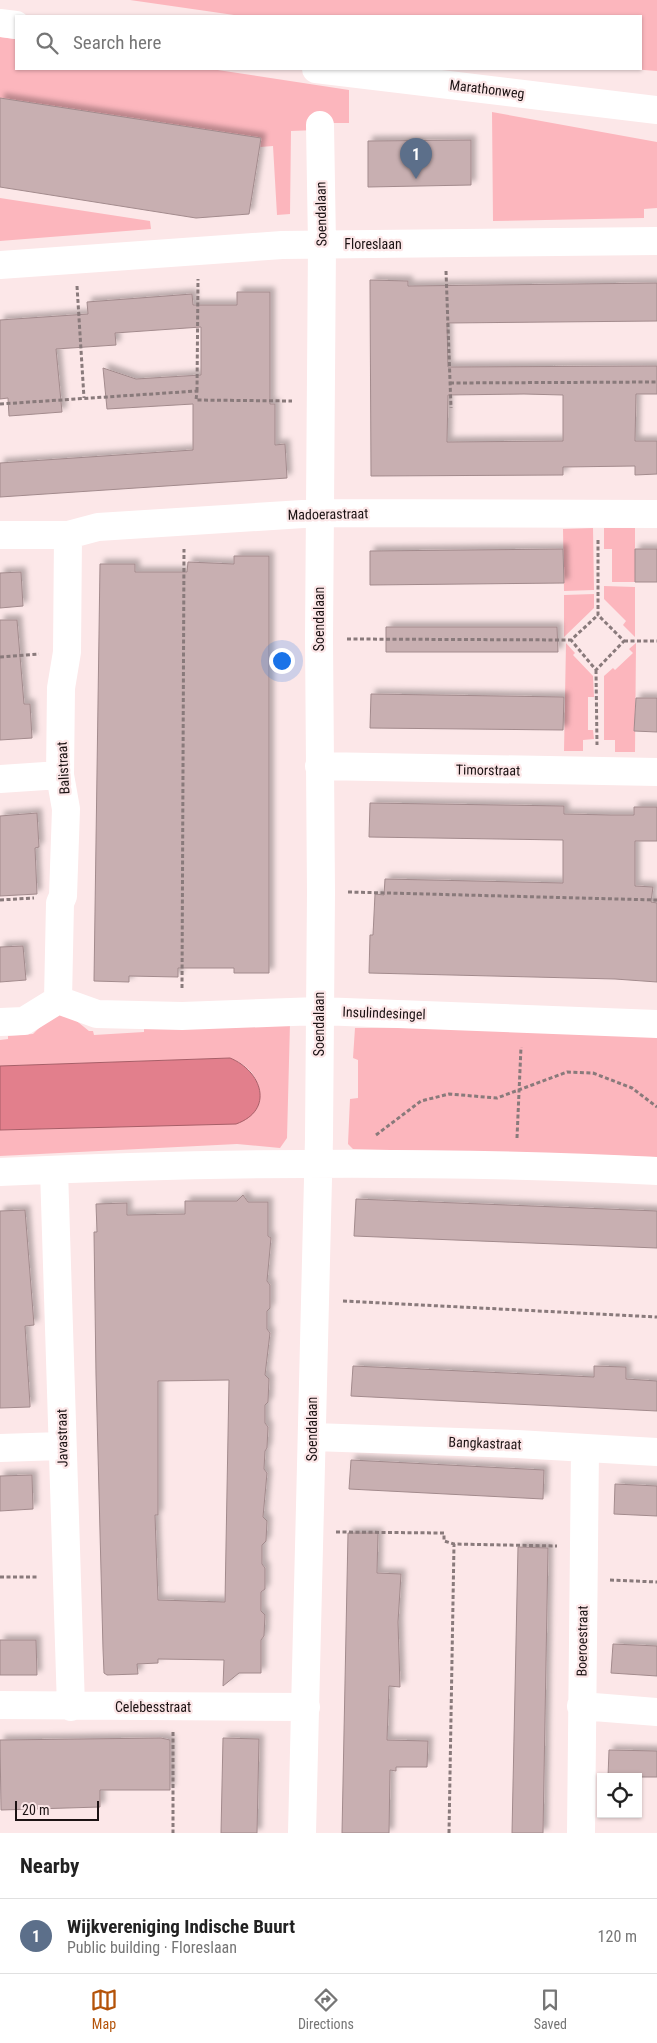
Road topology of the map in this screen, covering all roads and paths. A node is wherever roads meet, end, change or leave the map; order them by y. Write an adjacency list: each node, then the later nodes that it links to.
1 (0, 23): 2 (street)
2 (15, 26)
3 (324, 70): 4 (street, Marathonweg)
4 (657, 110)
5 (320, 126): 8 (street, Soendalaan)
6 (657, 241): 7 (street, Floreslaan)
7 (446, 243): 8 (street, Floreslaan); 13 (path)
8 (322, 244): 9 (street, Floreslaan); 16 (street, Soendalaan)
9 (198, 252): 10 (street, Floreslaan); 14 (path)
10 (76, 260): 11 (street, Floreslaan); 15 (path)
11 (0, 265)
12 (657, 382): 13 (path)
13 (450, 383): 18 (path)
14 (196, 391): 15 (path); 16 (path)
15 (84, 398): 17 (path)
16 (320, 402): 19 (street, Soendalaan)
17 (0, 404)
18 (451, 408)
19 (319, 513): 21 (street, Madoerastraat); 22 (street, Madoerastraat); 26 (street, Soendalaan)
20 (657, 514): 21 (street, Madoerastraat)
21 (598, 515): 25 (path)
22 (184, 521): 24 (street, Madoerastraat); 42 (path)
23 (0, 535): 24 (street, Madoerastraat)
24 (68, 535): 30 (street, Balistraat)
25 (598, 615): 27 (path); 28 (path)
26 (318, 639): 27 (path); 33 (street, Soendalaan)
27 (571, 640): 32 (path)
28 (624, 641): 29 (path); 32 (path)
29 (657, 641)
30 (67, 652): 31 (path); 36 (street, Balistraat)
31 (0, 657)
32 (596, 670): 34 (path)
33 (318, 766): 34 (street, Timorstraat); 38 (street, Soendalaan)
34 (598, 772): 35 (street, Timorstraat)
35 (657, 772)
36 (60, 775): 37 (street); 40 (street, Balistraat)
37 (0, 779)
38 (321, 892): 39 (path); 41 (street, Soendalaan)
39 (657, 900)
40 (58, 1000): 42 (street, Insulindesingel); 44 (street)
41 (319, 1011): 42 (street, Insulindesingel); 43 (street, Insulindesingel); 49 (street, Soendalaan)
42 (182, 1016)
43 (522, 1018): 45 (street, Insulindesingel); 46 (path)
44 (0, 1022)
45 (657, 1024)
46 (519, 1092): 47 (path); 48 (path); 50 (path)
47 (657, 1107)
48 (371, 1138)
49 (318, 1162): 50 (street); 51 (street); 54 (street, Soendalaan)
50 (516, 1164): 52 (street)
51 (54, 1170): 53 (street); 57 (street, Javastraat)
52 (657, 1171)
53 (0, 1172)
54 (315, 1300): 55 (path); 56 (street, Soendalaan)
55 (657, 1317)
56 (313, 1437): 59 (street, Bangkastraat); 61 (street, Soendalaan)
57 (61, 1446): 58 (street); 64 (street, Javastraat)
58 (0, 1448)
59 (585, 1449): 60 (street, Bangkastraat); 63 (street, Boeroestraat)
60 (657, 1452)
61 (311, 1531): 62 (path); 72 (street, Soendalaan)
62 (454, 1544): 63 (path); 76 (path)
63 (583, 1547): 66 (street, Boeroestraat)
64 (66, 1576): 65 (path); 69 (street, Javastraat)
65 (0, 1577)
66 (583, 1578): 67 (path); 70 (street, Boeroestraat)
67 (657, 1582)
68 (0, 1705): 69 (street, Celebesstraat)
69 (71, 1706): 71 (street, Celebesstraat)
70 (581, 1706): 73 (street); 77 (street, Boeroestraat)
71 (173, 1707): 72 (street, Celebesstraat); 74 (path)
72 (306, 1707): 75 (street, Soendalaan)
73 (657, 1712)
74 (173, 1833)
75 (302, 1833)
76 (449, 1833)
77 (581, 1833)

